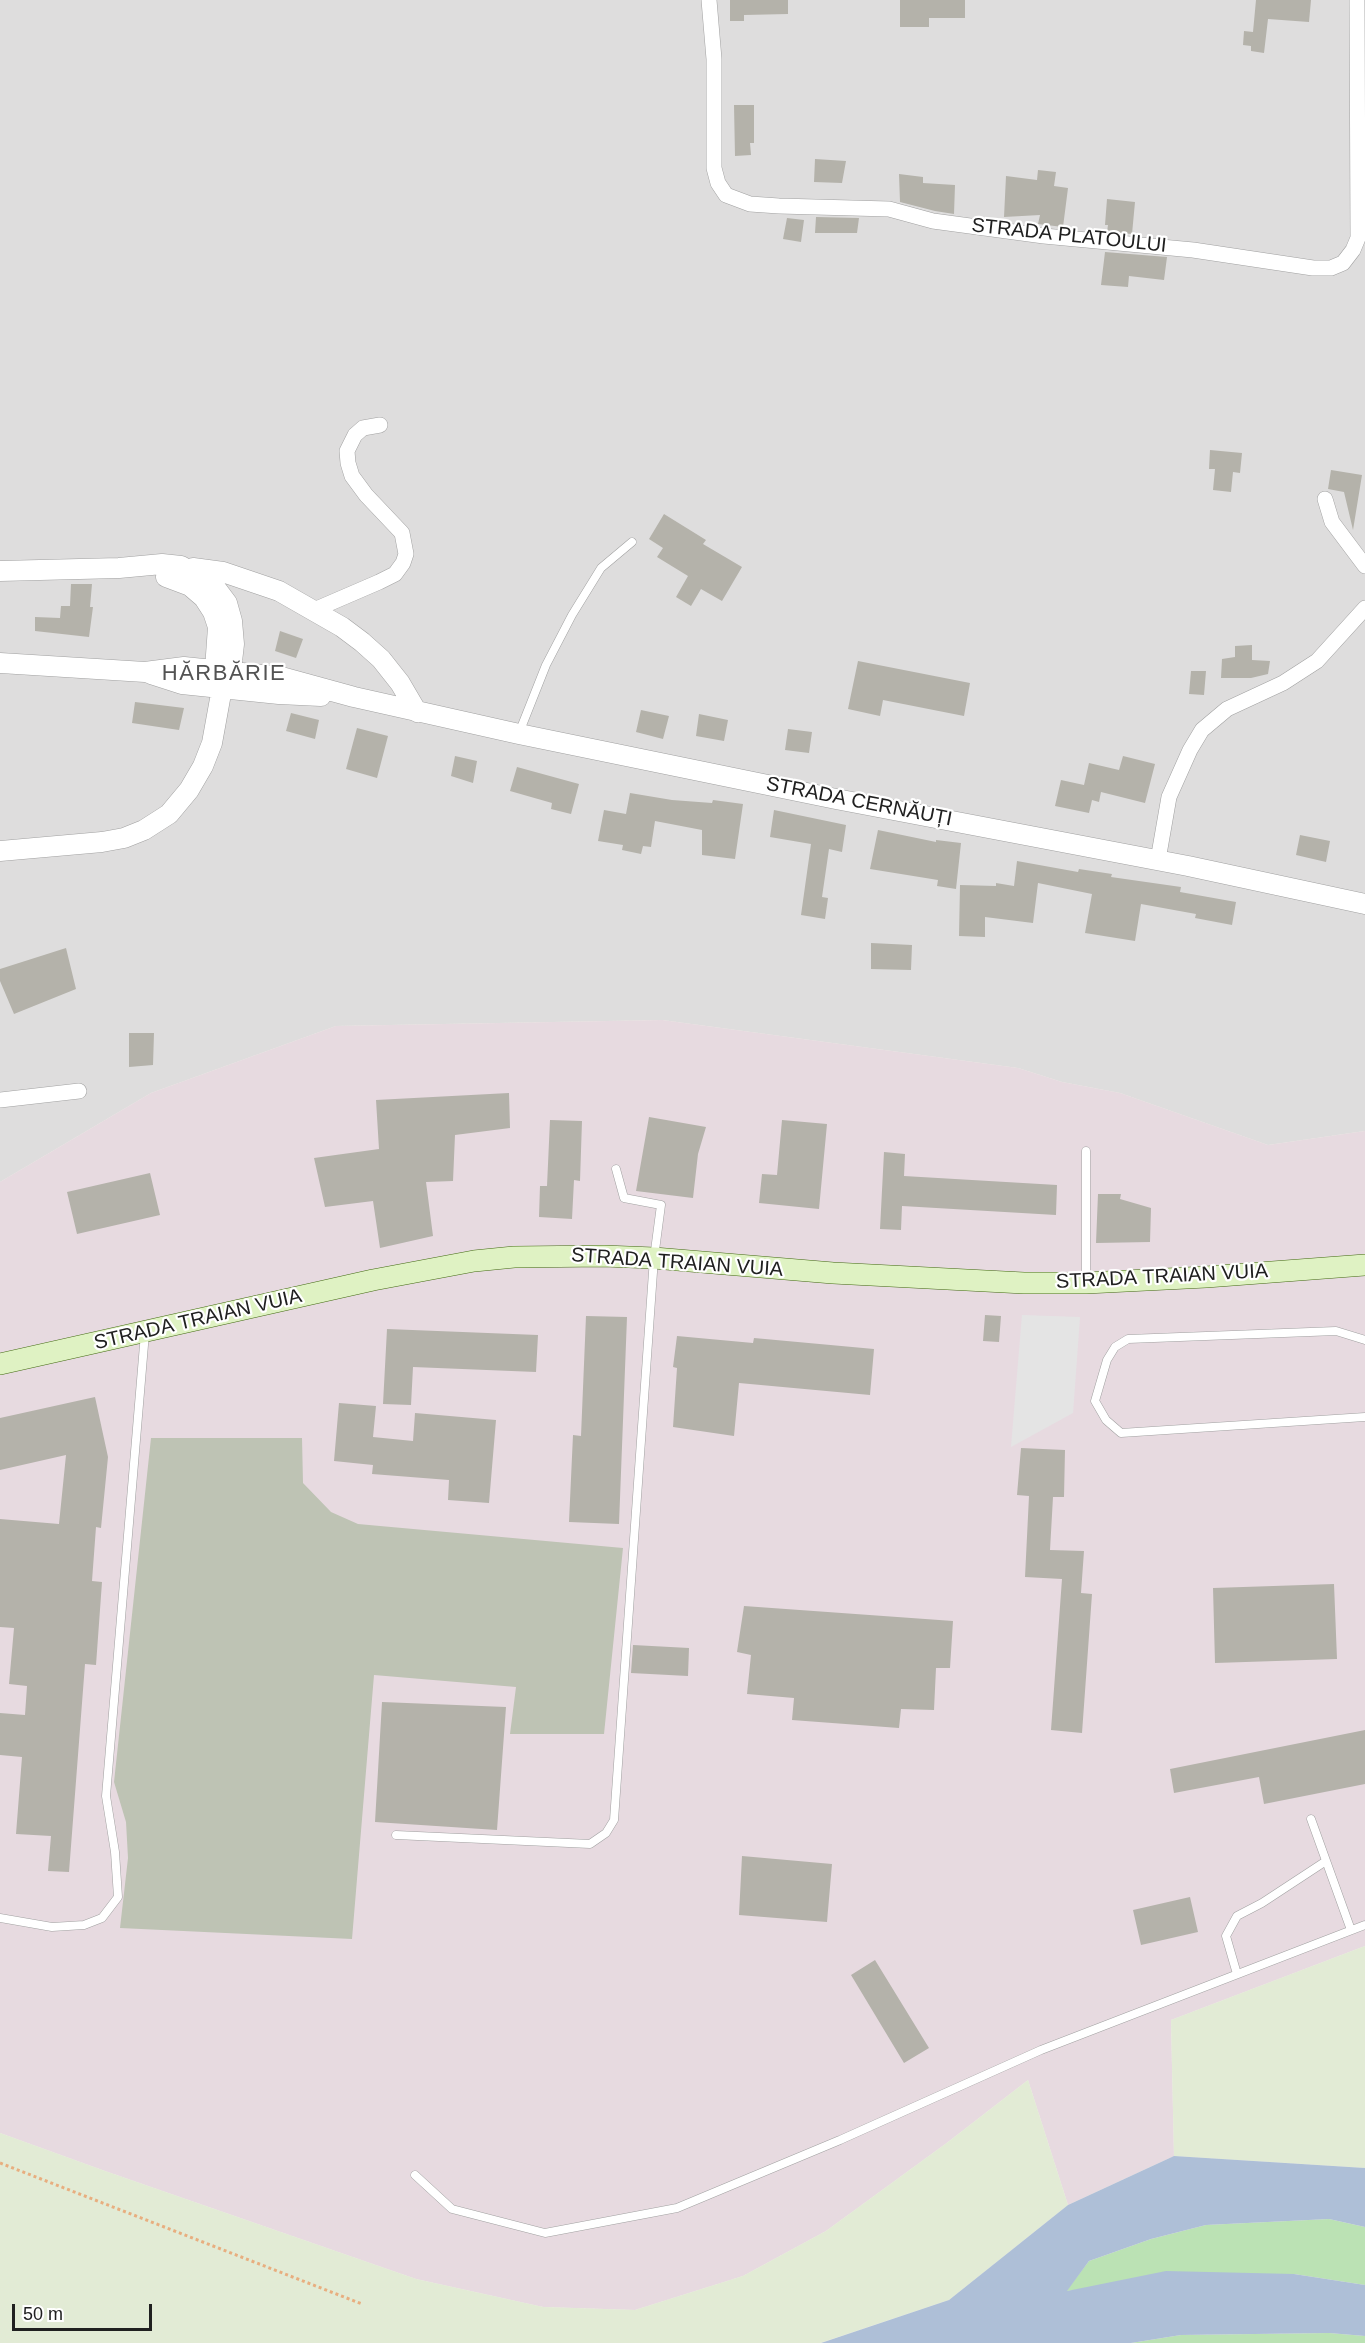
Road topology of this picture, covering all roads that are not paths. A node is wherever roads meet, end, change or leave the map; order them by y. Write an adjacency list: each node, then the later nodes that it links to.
1 (709, 0): 2 (street, STRADA PLATOULUI)
2 (1357, 0)
3 (380, 425): 11 (street)
4 (1325, 499): 6 (street)
5 (632, 543): 15 (lane)
6 (1365, 566)
7 (181, 567): 8 (street); 11 (street); 13 (street)
8 (119, 568): 9 (street); 13 (street)
9 (0, 571)
10 (1365, 608): 17 (street)
11 (314, 610): 14 (street)
12 (0, 663): 13 (street, STRADA CERNĂUȚI)
13 (223, 676): 14 (street, STRADA CERNĂUȚI); 16 (street)
14 (417, 712): 15 (street, STRADA CERNĂUȚI)
15 (519, 734): 17 (street, STRADA CERNĂUȚI)
16 (0, 851)
17 (1158, 860): 18 (street, STRADA CERNĂUȚI)
18 (1365, 904)
19 (79, 1091): 20 (street)
20 (0, 1100)
21 (1086, 1151): 25 (lane)
22 (616, 1169): 23 (lane)
23 (654, 1258): 25 (main road, STRADA TRAIAN VUIA); 26 (main road, STRADA TRAIAN VUIA); 31 (lane)
24 (1365, 1264): 25 (main road, STRADA TRAIAN VUIA)
25 (1086, 1283)
26 (145, 1332): 28 (main road, STRADA TRAIAN VUIA); 33 (lane)
27 (1365, 1340): 29 (lane)
28 (0, 1364)
29 (1365, 1417)
30 (1311, 1819): 32 (lane)
31 (396, 1835)
32 (1326, 1861): 35 (lane); 36 (lane)
33 (0, 1918)
34 (1365, 1925): 35 (lane)
35 (1351, 1930): 36 (lane)
36 (1237, 1974): 37 (lane)
37 (415, 2175)

